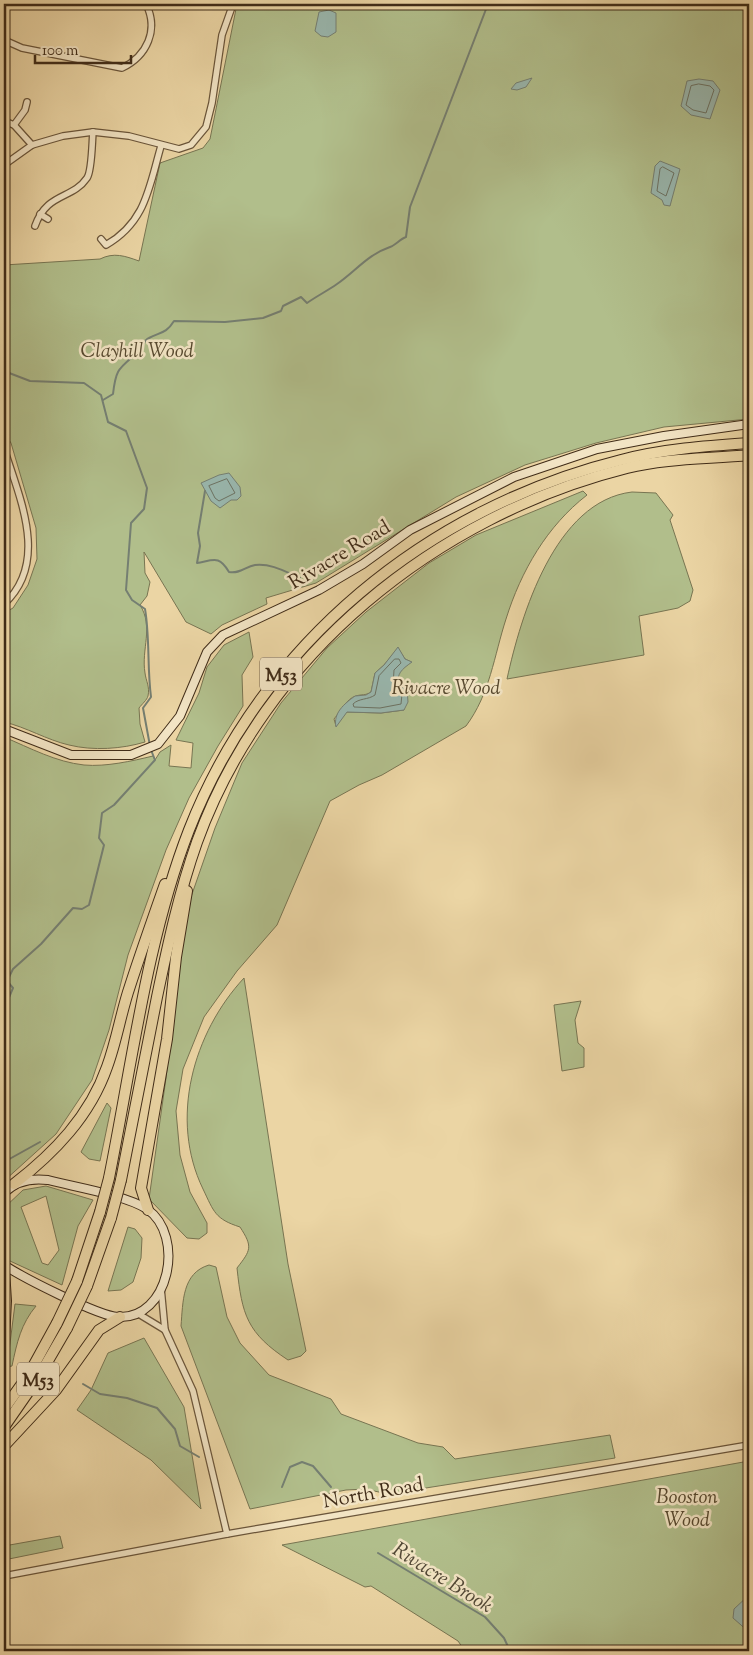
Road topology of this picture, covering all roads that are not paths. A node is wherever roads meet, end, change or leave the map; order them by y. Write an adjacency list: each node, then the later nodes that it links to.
1 (146, 4): 3 (street)
2 (233, 4): 9 (street)
3 (4, 40)
4 (28, 102): 6 (street)
5 (4, 121): 6 (street)
6 (14, 125): 8 (street)
7 (93, 132): 8 (street); 9 (street); 11 (street)
8 (32, 145): 10 (street)
9 (161, 146): 14 (street)
10 (4, 165)
11 (40, 214): 12 (street); 13 (street)
12 (48, 220)
13 (35, 226)
14 (101, 239)
15 (749, 424): 20 (main road, Rivacre Road)
16 (749, 443): 21 (highway, M53)
17 (4, 448): 19 (street)
18 (749, 455): 22 (highway, M53)
19 (4, 604)
20 (4, 729)
21 (189, 831): 23 (highway); 33 (highway, M53, bridge)
22 (199, 838): 25 (highway); 34 (highway, M53, bridge)
23 (14, 1184): 24 (main road); 25 (main road)
24 (4, 1193)
25 (148, 1210): 28 (main road)
26 (4, 1265): 30 (main road)
27 (4, 1270): 32 (highway)
28 (162, 1288): 29 (main road); 31 (street)
29 (137, 1313): 30 (main road); 31 (street)
30 (120, 1317): 36 (highway)
31 (165, 1330): 37 (street)
32 (4, 1340)
33 (4, 1409)
34 (4, 1427)
35 (749, 1445): 37 (street, North Road)
36 (4, 1446)
37 (227, 1534): 38 (street, North Road)
38 (4, 1576)

